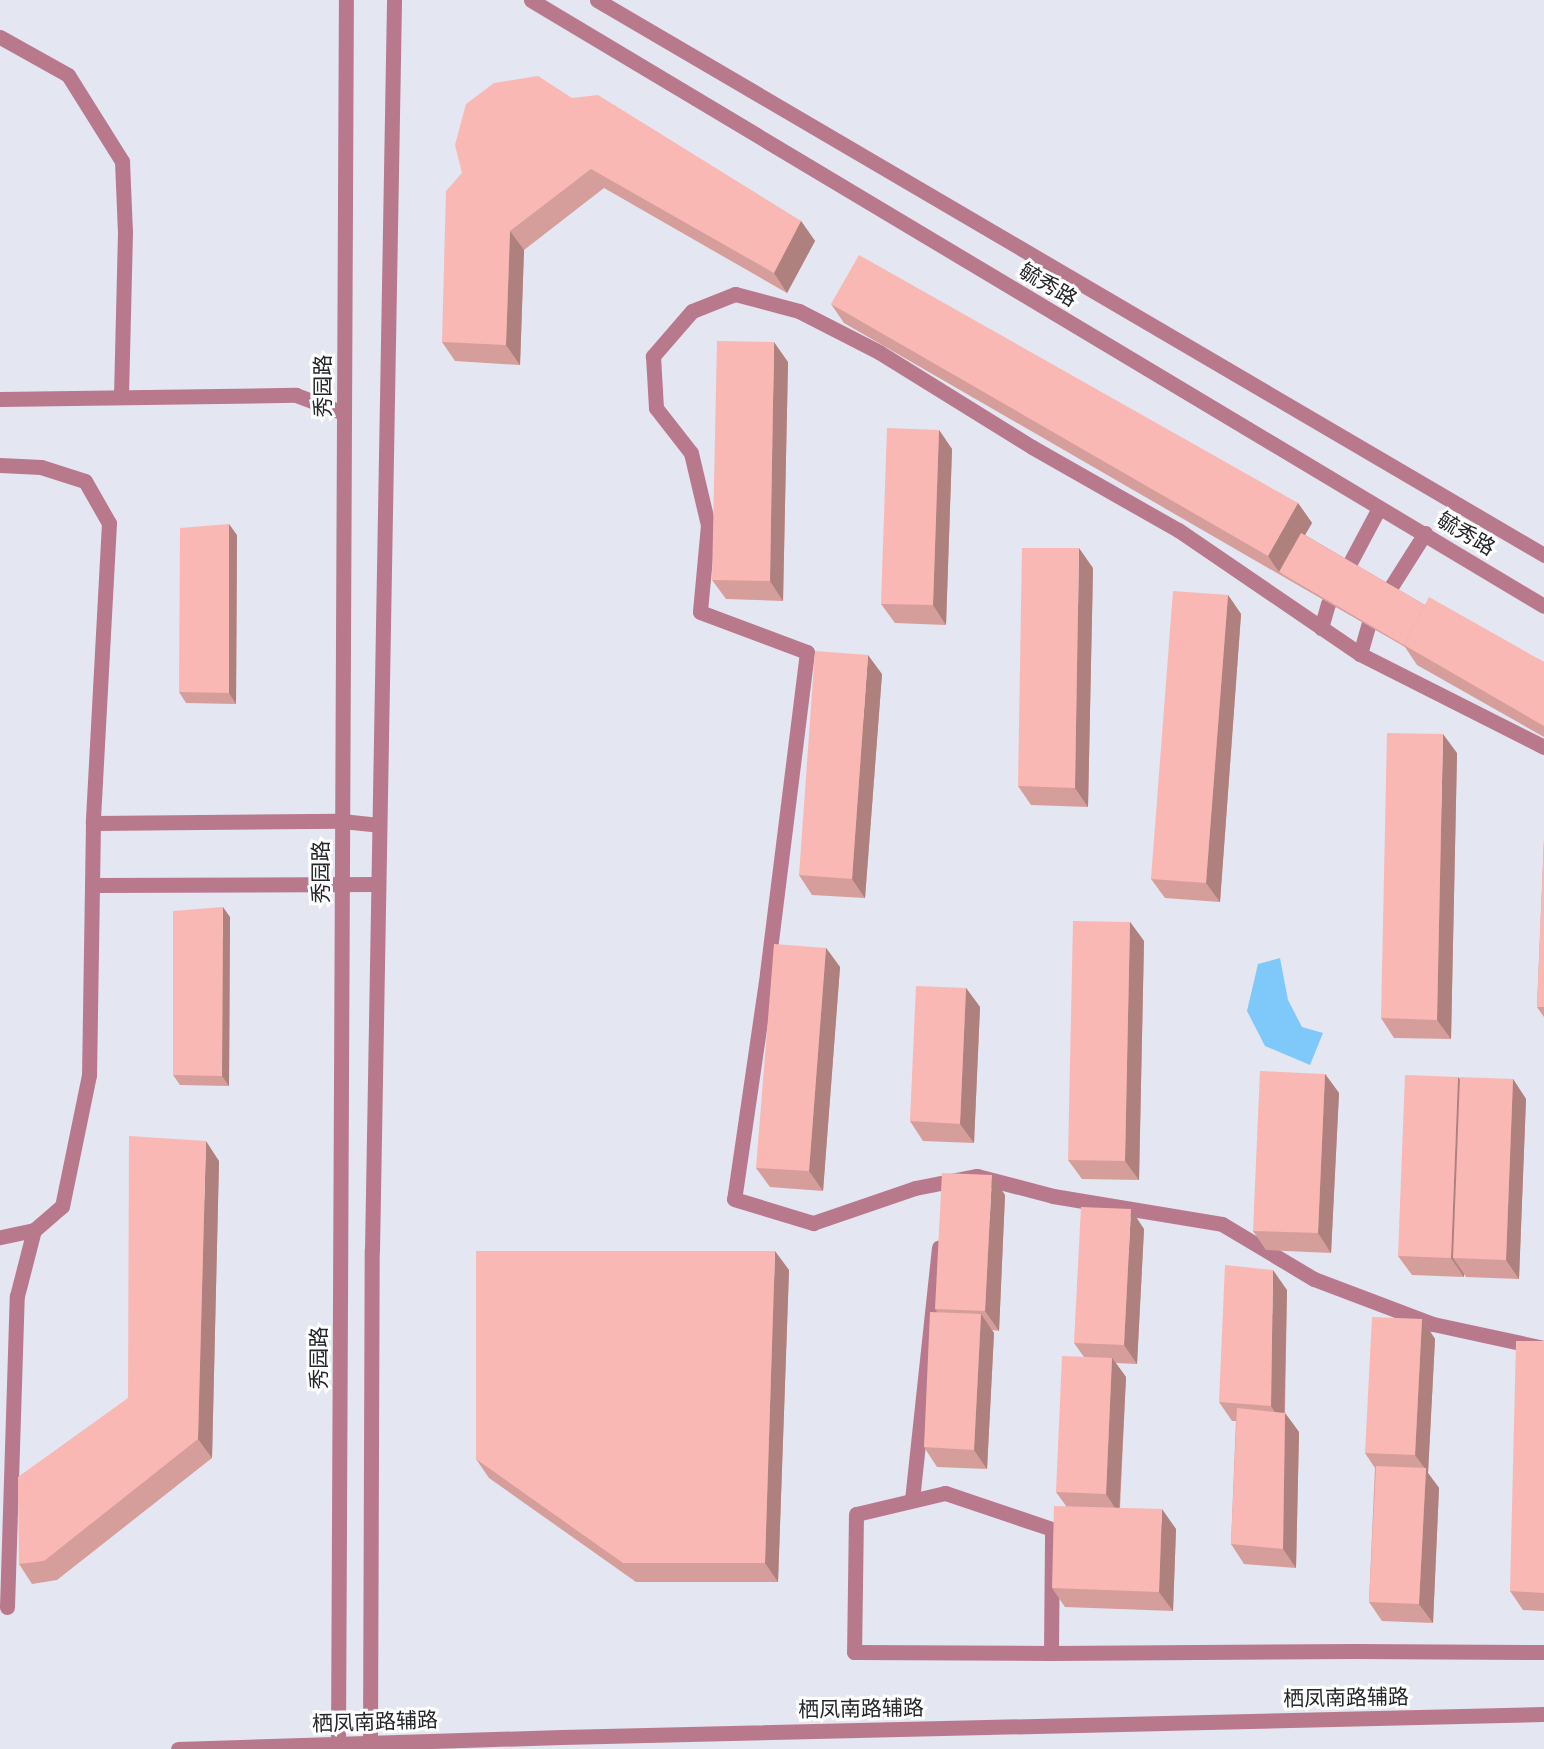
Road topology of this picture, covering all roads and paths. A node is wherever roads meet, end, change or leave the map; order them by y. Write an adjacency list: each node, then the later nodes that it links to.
1 (346, 0): 8 (street, 秀园路)
2 (394, 0): 19 (street)
3 (531, 0): 10 (street, 毓秀路)
4 (597, 0): 12 (street, 毓秀路)
5 (0, 37): 6 (street)
6 (121, 398): 7 (street); 8 (street)
7 (0, 399)
8 (344, 413): 17 (street, 秀园路)
9 (0, 465): 18 (street)
10 (1379, 508): 11 (street, 毓秀路); 14 (street)
11 (1425, 533): 13 (street, 毓秀路); 15 (street)
12 (1544, 555)
13 (1544, 606)
14 (1321, 628): 15 (street); 26 (street)
15 (1360, 654): 16 (street)
16 (1544, 747)
17 (342, 821): 18 (street); 19 (street); 20 (street, 秀园路)
18 (93, 823): 22 (street)
19 (379, 825): 21 (street)
20 (342, 883): 21 (street); 22 (street); 33 (street, 秀园路)
21 (378, 884): 32 (street)
22 (92, 885): 24 (street)
23 (941, 1229): 27 (street)
24 (34, 1230): 25 (street); 28 (street)
25 (0, 1237)
26 (1544, 1348)
27 (912, 1500): 30 (street); 30 (street)
28 (7, 1607)
29 (1544, 1652): 30 (street)
30 (1052, 1653)
31 (1544, 1714): 32 (street, 栖凤南路辅路)
32 (370, 1743): 33 (street, 栖凤南路辅路)
33 (338, 1744): 34 (street, 栖凤南路辅路)
34 (178, 1749)

